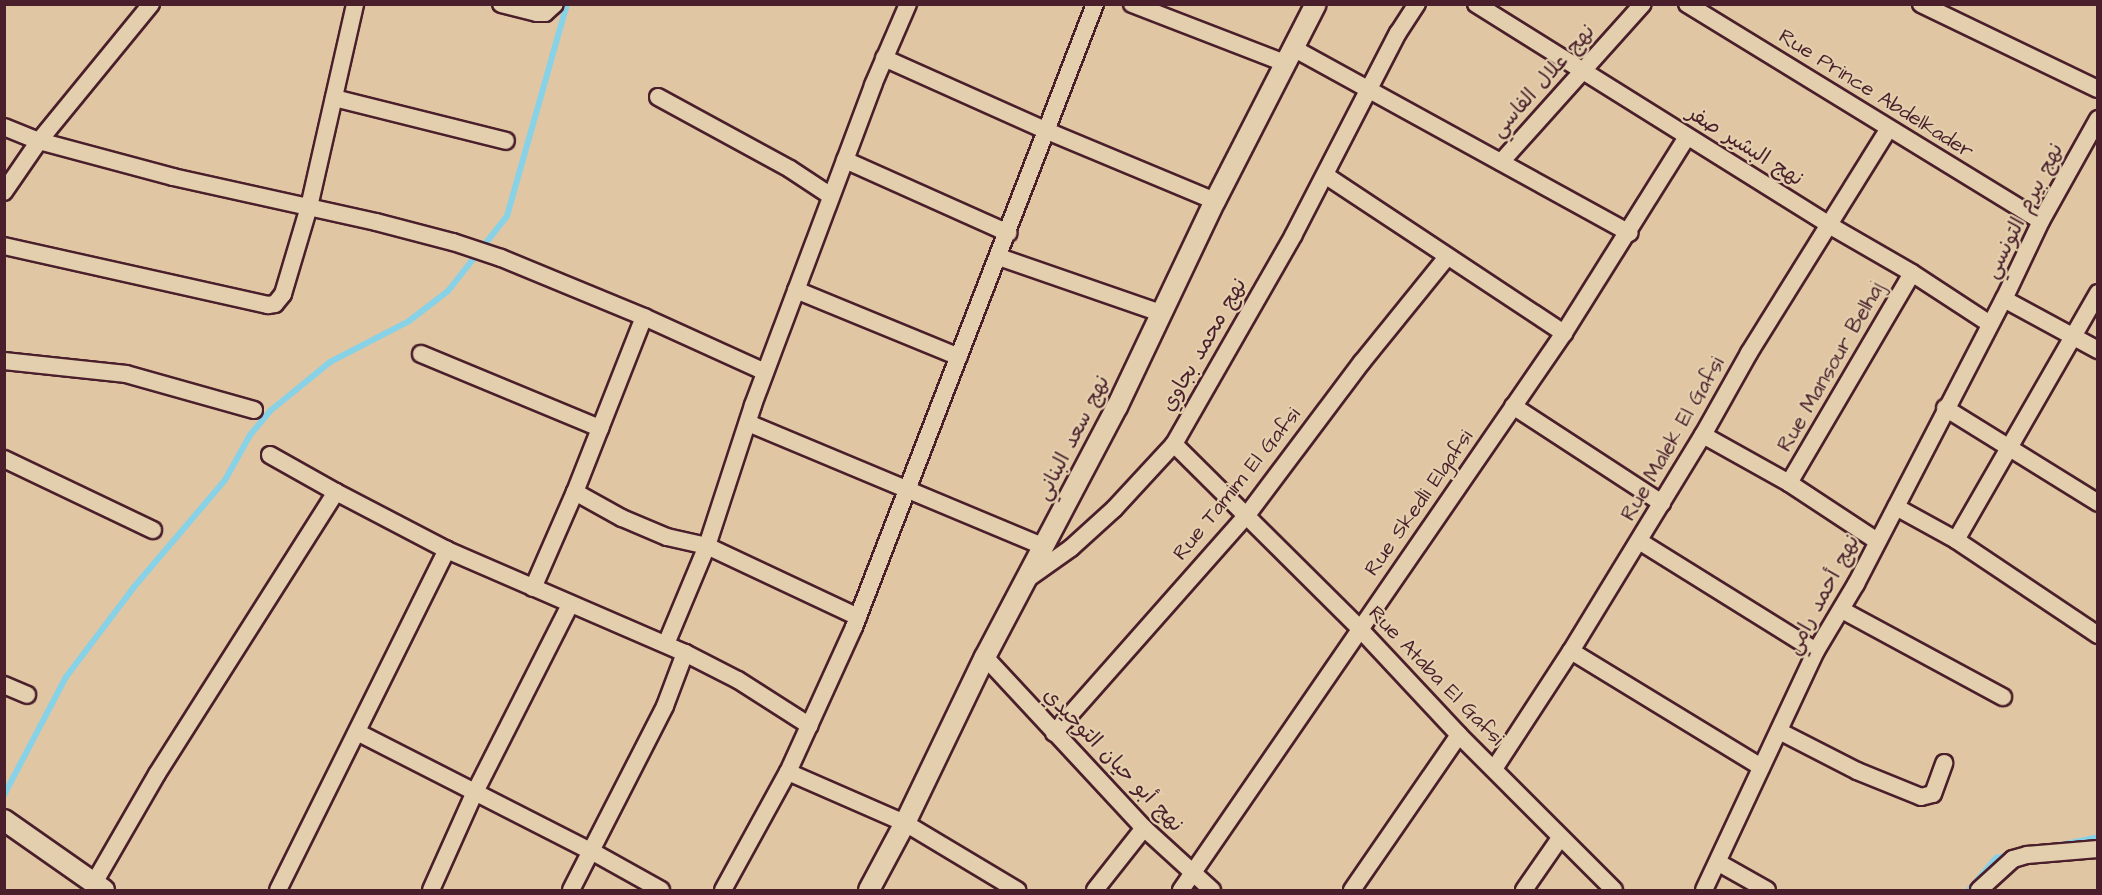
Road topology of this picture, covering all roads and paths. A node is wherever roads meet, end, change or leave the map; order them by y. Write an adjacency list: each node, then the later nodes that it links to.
1 (151, 4): 27 (street)
2 (355, 4): 21 (street)
3 (501, 4): 4 (street)
4 (555, 4)
5 (908, 4): 16 (street)
6 (1095, 4): 25 (street)
7 (1132, 4): 15 (street)
8 (1316, 4): 15 (street, نهج سعد البناني)
9 (1417, 4): 19 (street, نهج محمد بجاوي)
10 (1476, 4): 17 (street, نهج البشير صفر)
11 (1642, 4): 17 (street, نهج علال الفاسي)
12 (1687, 4): 14 (street, Rue Prince Abdelkader)
13 (1921, 4): 18 (street)
14 (1706, 9): 24 (street, Rue Prince Abdelkader)
15 (1289, 56): 19 (street); 34 (street, نهج سعد البناني)
16 (884, 58): 25 (street); 29 (street)
17 (1584, 69): 26 (street, نهج البشير صفر); 30 (street, نهج علال الفاسي)
18 (2097, 89)
19 (1370, 91): 30 (street); 31 (street, نهج محمد بجاوي)
20 (658, 97): 33 (street)
21 (334, 98): 28 (street); 35 (street)
22 (2097, 119): 36 (street, نهج بيرم التونسي)
23 (4, 127): 27 (street)
24 (1888, 130): 36 (street, Rue Prince Abdelkader); 37 (street, Rue Malek El Gafsi)
25 (1047, 131): 34 (street); 39 (street)
26 (1687, 137): 37 (street, نهج البشير صفر); 38 (street, Rue Skedli Elgafsi)
27 (39, 141): 32 (street); 35 (street)
28 (506, 141)
29 (845, 160): 33 (street); 39 (street)
30 (1501, 162): 38 (street)
31 (1325, 175): 42 (street); 63 (street, نهج محمد بجاوي)
32 (4, 192)
33 (831, 196): 44 (street)
34 (1215, 201): 47 (street, نهج سعد البناني)
35 (309, 207): 40 (street); 48 (street)
36 (2041, 221): 46 (street, نهج بيرم التونسي)
37 (1829, 225): 43 (street, نهج البشير صفر); 62 (street, Rue Malek El Gafsi)
38 (1629, 232): 50 (street, Rue Skedli Elgafsi)
39 (1008, 233): 41 (street)
40 (4, 246)
41 (999, 257): 47 (street); 54 (street)
42 (1447, 257): 50 (street); 74 (street, Rue Tamim El Gafsi)
43 (1912, 273): 49 (street, نهج البشير صفر); 67 (street, Rue Mansour Belhaj)
44 (796, 290): 54 (street); 56 (street)
45 (2097, 293): 51 (street)
46 (2004, 299): 49 (street, نهج بيرم التونسي); 51 (street)
47 (1161, 313): 80 (street, نهج سعد البناني)
48 (644, 317): 56 (street); 61 (street)
49 (1990, 324): 58 (street, نهج أحمد رامي)
50 (1564, 333): 57 (street, Rue Skedli Elgafsi)
51 (2072, 336): 52 (street); 64 (street)
52 (2097, 350)
53 (421, 354): 61 (street)
54 (959, 357): 68 (street)
55 (4, 361): 59 (street)
56 (765, 372): 60 (street)
57 (1514, 406): 71 (street); 87 (street, Rue Skedli Elgafsi)
58 (1946, 408): 64 (street); 73 (street, نهج أحمد رامي)
59 (254, 410)
60 (748, 423): 68 (street); 79 (street)
61 (600, 428): 70 (street)
62 (1703, 435): 67 (street); 71 (street, Rue Malek El Gafsi)
63 (1174, 444): 74 (street, Rue Ataba El Gafsi); 82 (street, نهج محمد بجاوي)
64 (2009, 447): 72 (street); 76 (street)
65 (270, 454): 69 (street)
66 (4, 459): 75 (street)
67 (1788, 483): 78 (street)
68 (909, 490): 80 (street); 86 (street)
69 (336, 492): 81 (street); 115 (street)
70 (575, 492): 79 (street); 83 (street)
71 (1662, 503): 77 (street, Rue Malek El Gafsi)
72 (2097, 503)
73 (1896, 507): 76 (street); 78 (street, نهج أحمد رامي)
74 (1247, 515): 87 (street, Rue Ataba El Gafsi); 100 (street, Rue Tamim El Gafsi)
75 (153, 530)
76 (1956, 540): 88 (street)
77 (1639, 541): 90 (street, Rue Malek El Gafsi); 91 (street)
78 (1877, 541): 85 (street, نهج أحمد رامي)
79 (707, 546): 86 (street); 89 (street)
80 (1044, 547): 82 (street, نهج سعد البناني)
81 (447, 550): 83 (street); 99 (street)
82 (1026, 580): 93 (street, نهج سعد البناني)
83 (533, 588): 84 (street)
84 (570, 604): 89 (street); 106 (street)
85 (1842, 610): 91 (street, نهج أحمد رامي); 96 (street)
86 (858, 617): 97 (street)
87 (1359, 628): 101 (street, Rue Ataba El Gafsi); 114 (street, Rue Skedli Elgafsi)
88 (2097, 635)
89 (666, 644): 92 (street)
90 (1571, 651): 103 (street); 104 (street, Rue Malek El Gafsi)
91 (1816, 651): 98 (street, نهج أحمد رامي)
92 (685, 652): 97 (street); 112 (street)
93 (985, 657): 100 (street, نهج أبو حيان التوحيدي); 108 (street, نهج سعد البناني)
94 (4, 685): 95 (street)
95 (27, 695)
96 (2003, 697)
97 (810, 726): 105 (street)
98 (1779, 731): 102 (street); 103 (street, نهج أحمد رامي)
99 (357, 732): 106 (street); 116 (street)
100 (1054, 733): 109 (street, نهج أبو حيان التوحيدي)
101 (1459, 735): 104 (street, Rue Ataba El Gafsi); 126 (street)
102 (1944, 764)
103 (1761, 767): 113 (street, نهج أحمد رامي)
104 (1494, 769): 110 (street, Rue Ataba El Gafsi)
105 (788, 772): 108 (street); 120 (street)
106 (474, 794): 112 (street); 117 (street)
107 (6, 821): 115 (street)
108 (905, 823): 121 (street, نهج سعد البناني); 122 (street)
109 (1144, 828): 114 (street, نهج أبو حيان التوحيدي); 123 (street)
110 (1560, 838): 127 (street); 128 (street, Rue Ataba El Gafsi)
111 (2097, 849): 131 (street)
112 (591, 851): 118 (street); 119 (street)
113 (1719, 863): 129 (street, نهج أحمد رامي); 130 (street)
114 (1193, 874): 124 (street, Rue Skedli Elgafsi); 125 (street, نهج أبو حيان التوحيدي)
115 (99, 887)
116 (279, 891)
117 (431, 891)
118 (571, 891)
119 (661, 891)
120 (723, 891)
121 (869, 891)
122 (1017, 891)
123 (1095, 891)
124 (1181, 891)
125 (1212, 891)
126 (1352, 891)
127 (1524, 891)
128 (1614, 891)
129 (1704, 891)
130 (1767, 891)
131 (1979, 891)

